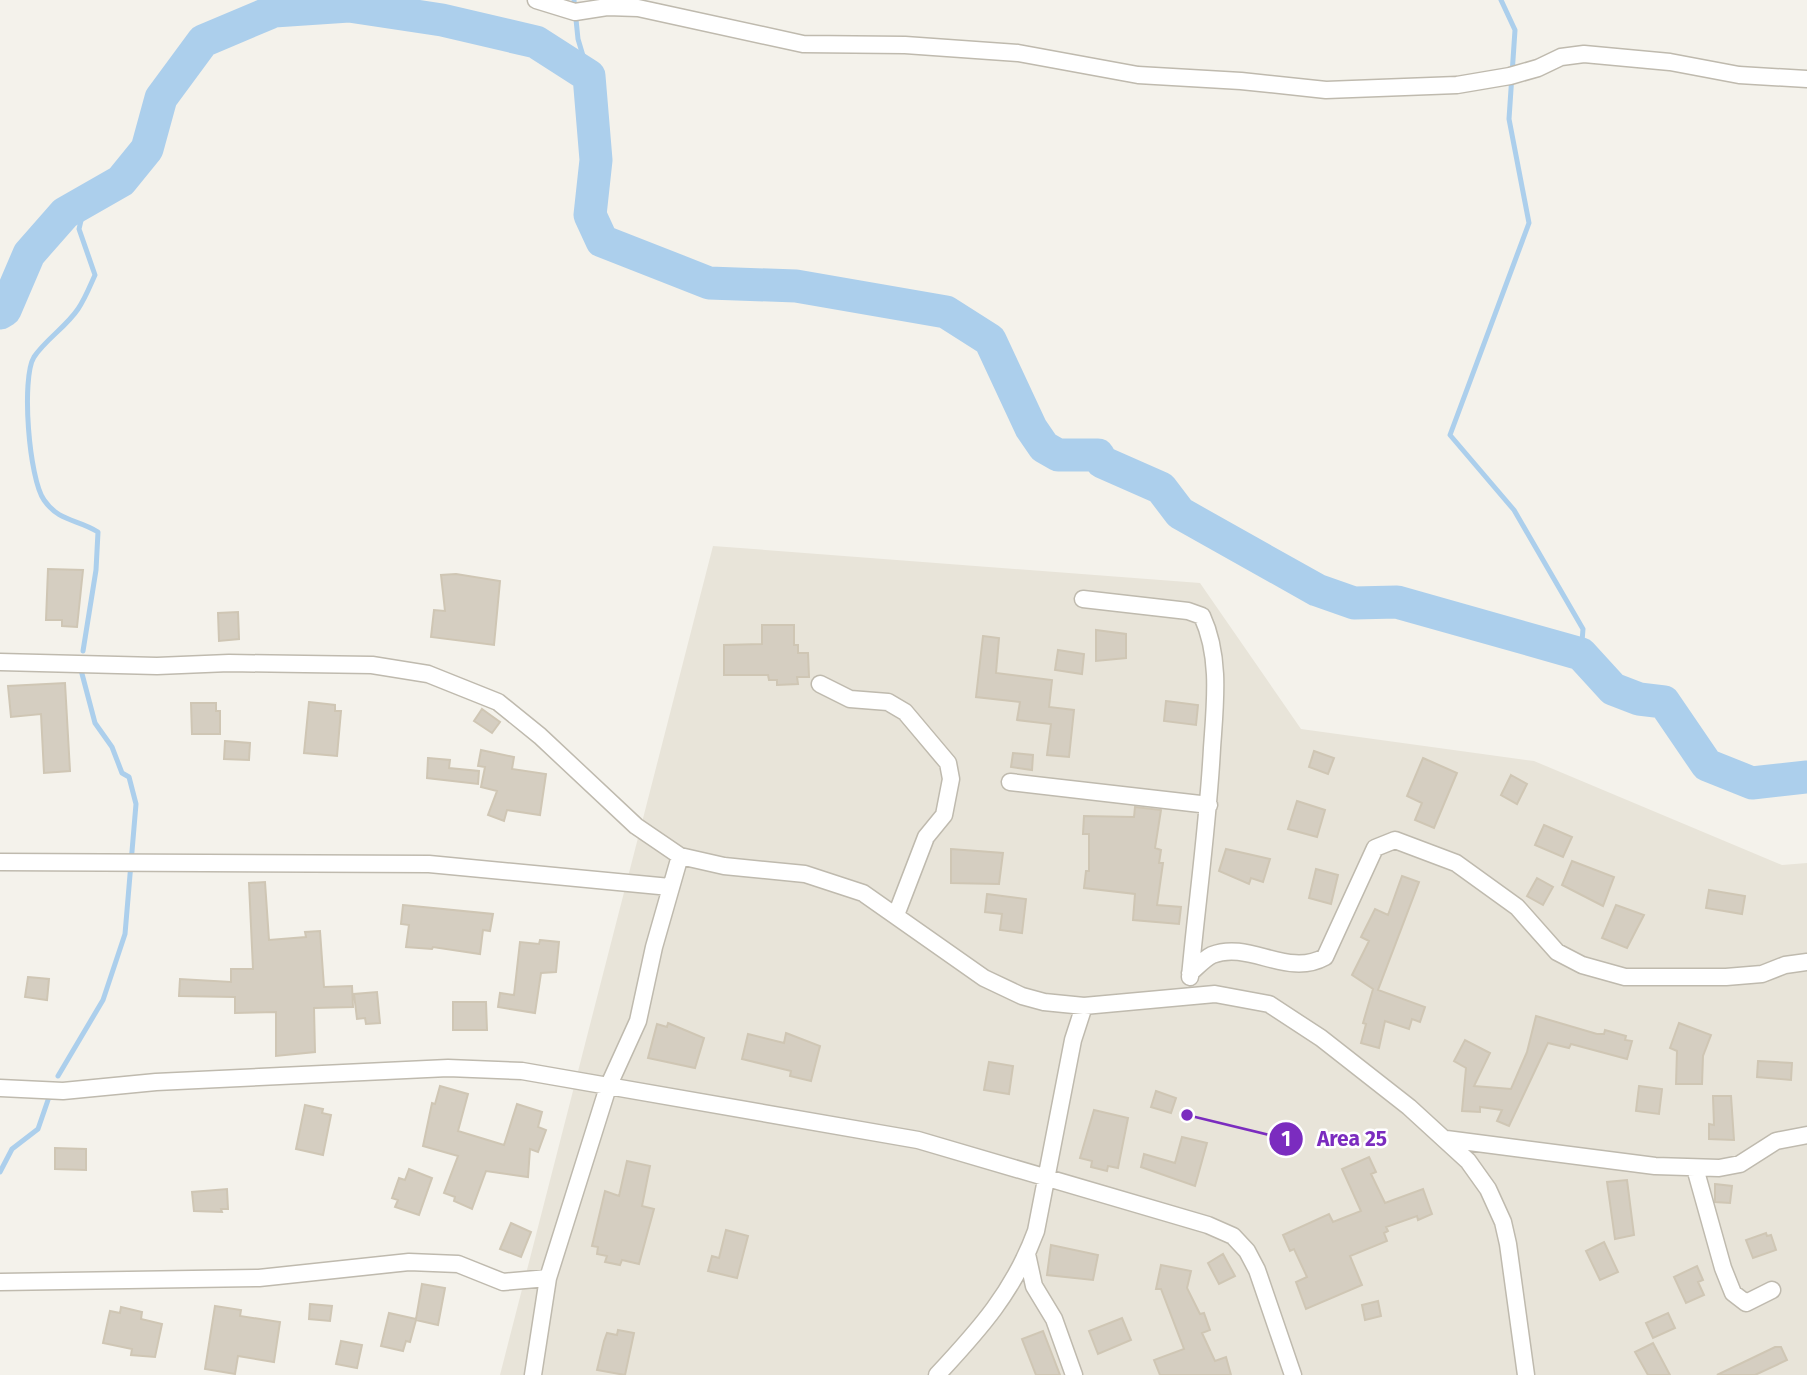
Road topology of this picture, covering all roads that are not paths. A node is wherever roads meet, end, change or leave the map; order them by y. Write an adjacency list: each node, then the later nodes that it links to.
1 (536, 0): 2 (street)
2 (1807, 79)
3 (1083, 599): 7 (street)
4 (0, 662): 8 (street)
5 (820, 684): 11 (street)
6 (1010, 782): 7 (street)
7 (1209, 805): 13 (street)
8 (680, 856): 10 (street); 11 (street)
9 (0, 862): 10 (street)
10 (670, 887): 16 (street)
11 (896, 915): 15 (street)
12 (1807, 962): 13 (street)
13 (1191, 973): 14 (street)
14 (1188, 997): 15 (street); 19 (street)
15 (1084, 1006): 21 (street)
16 (607, 1087): 17 (street); 21 (street); 23 (street)
17 (0, 1088)
18 (1807, 1135): 20 (street)
19 (1446, 1139): 20 (street); 30 (street)
20 (1695, 1168): 25 (street)
21 (1044, 1176): 22 (street); 29 (street)
22 (1027, 1254): 27 (street); 28 (street)
23 (548, 1278): 24 (street); 26 (street)
24 (0, 1282)
25 (1772, 1290)
26 (533, 1375)
27 (937, 1375)
28 (1074, 1375)
29 (1293, 1375)
30 (1527, 1375)

